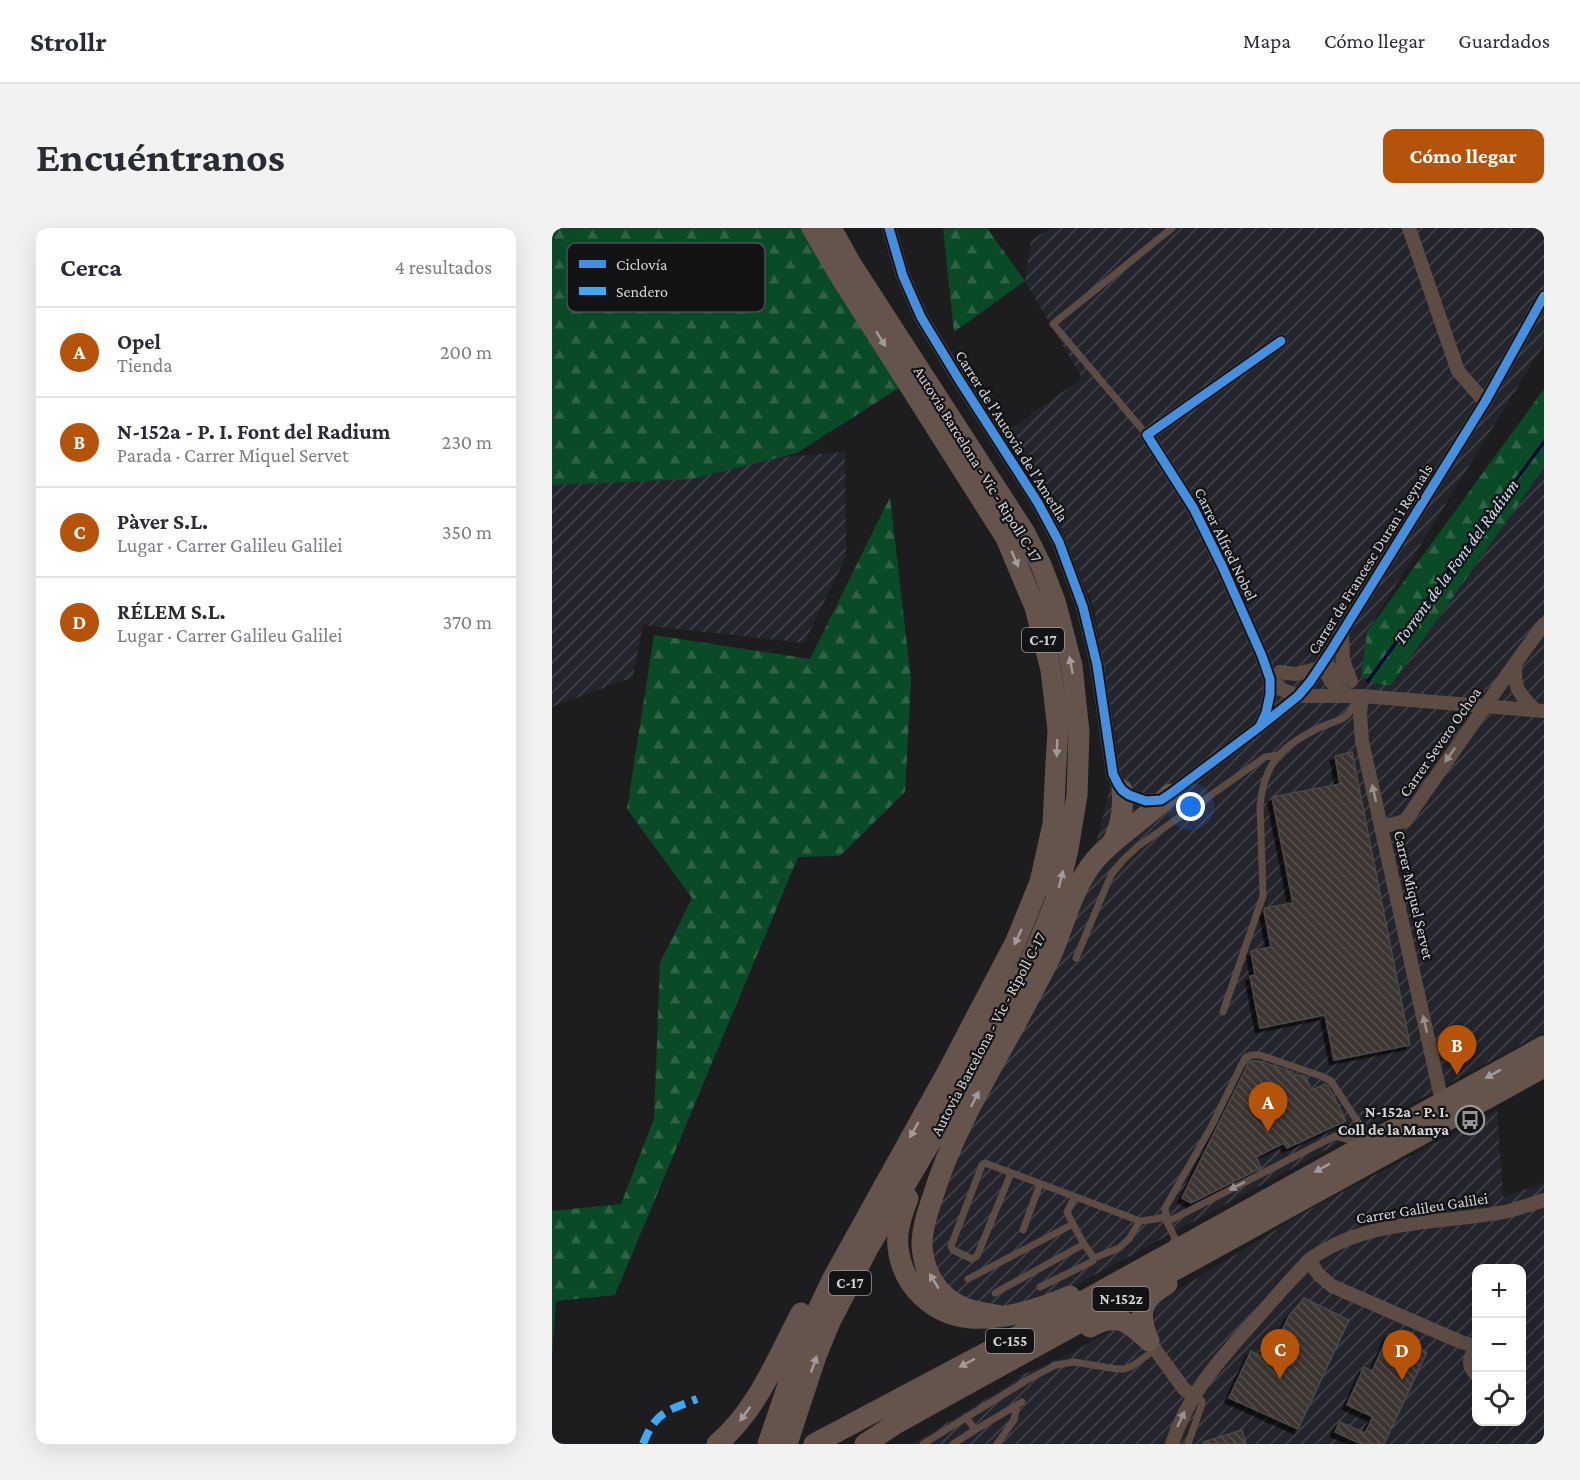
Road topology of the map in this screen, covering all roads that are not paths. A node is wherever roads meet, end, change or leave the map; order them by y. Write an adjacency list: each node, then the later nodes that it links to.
1 (797, 228): 8 (highway)
2 (812, 228): 8 (highway, Autovia Barcelona - Vic - Ripoll C-17 / C-17)
3 (831, 228): 13 (highway, Autovia Barcelona - Vic - Ripoll C-17 / C-17)
4 (847, 228): 13 (highway)
5 (889, 228): 26 (street, Carrer de l'Autovia de l'Ametlla)
6 (1172, 228): 12 (lane)
7 (1409, 228): 11 (street)
8 (849, 290): 43 (highway, Autovia Barcelona - Vic - Ripoll C-17 / C-17, one-way to 43)
9 (1544, 296): 11 (street, Carrer de Francesc Duran i Reynals)
10 (1281, 340): 12 (street)
11 (1485, 402): 15 (street, Carrer de Francesc Duran i Reynals)
12 (1147, 435): 18 (street, Carrer Alfred Nobel)
13 (976, 456): 36 (highway, Autovia Barcelona - Vic - Ripoll C-17 / C-17, one-way to 13)
14 (1544, 624): 16 (street, Carrer Severo Ochoa)
15 (1342, 632): 17 (street, Carrer de Francesc Duran i Reynals); 19 (street)
16 (1516, 662): 22 (street, Carrer Severo Ochoa); 23 (street)
17 (1324, 665): 18 (street); 19 (street); 20 (street, Carrer de Francesc Duran i Reynals); 21 (street)
18 (1275, 676): 20 (street, Carrer Alfred Nobel); 24 (street)
19 (1351, 681): 21 (street)
20 (1298, 696): 21 (street); 24 (street, Carrer de Francesc Duran i Reynals)
21 (1355, 696): 22 (street); 25 (lane); 28 (street, Carrer Miquel Servet, one-way to 21)
22 (1484, 707): 23 (street); 28 (street, Carrer Severo Ochoa, one-way to 28)
23 (1539, 710)
24 (1258, 729): 27 (street, Carrer de Francesc Duran i Reynals)
25 (1278, 755): 30 (lane); 31 (lane)
26 (1122, 790): 27 (street); 29 (highway)
27 (1170, 794): 29 (highway)
28 (1382, 827): 34 (street, Carrer Miquel Servet, one-way to 28)
29 (1113, 843): 56 (highway, one-way to 29)
30 (1076, 958)
31 (1223, 1012)
32 (1544, 1046): 34 (highway, one-way to 34)
33 (1544, 1067): 41 (highway, N-152z)
34 (1442, 1102): 35 (highway)
35 (1368, 1143): 42 (lane, one-way to 42); 42 (lane); 47 (highway, one-way to 47)
36 (922, 1156): 56 (highway); 62 (highway, Autovia Barcelona - Vic - Ripoll C-17 / C-17, one-way to 36)
37 (1011, 1173): 37 (lane); 38 (lane)
38 (1040, 1184): 39 (lane); 46 (lane)
39 (1075, 1197): 44 (lane); 45 (lane)
40 (1544, 1200): 51 (street, Carrer Galileu Galilei)
41 (1270, 1217): 55 (highway); 60 (highway, N-152z)
42 (1167, 1219): 44 (lane); 49 (lane)
43 (864, 1221): 62 (highway, Autovia Barcelona - Vic - Ripoll C-17 / C-17); 65 (highway, one-way to 65)
44 (1140, 1221): 50 (lane)
45 (1073, 1224): 48 (lane); 52 (lane)
46 (1023, 1230)
47 (1203, 1234): 49 (highway); 68 (highway, C-155, one-way to 68)
48 (1084, 1244): 50 (lane); 54 (lane)
49 (1172, 1245): 56 (highway)
50 (1094, 1258): 53 (lane)
51 (1309, 1260): 59 (street); 61 (street, Carrer Galileu Galilei)
52 (968, 1280)
53 (1040, 1287)
54 (995, 1293)
55 (1142, 1311): 57 (highway); 58 (highway)
56 (1001, 1316)
57 (1117, 1319): 58 (highway); 60 (highway)
58 (1152, 1346): 61 (street); 63 (lane)
59 (1472, 1352)
60 (978, 1378): 69 (highway, N-152z); 70 (highway)
61 (1194, 1395): 74 (street, Carrer Galileu Galilei, one-way to 61); 75 (lane)
62 (786, 1417): 66 (highway, Autovia Barcelona - Vic - Ripoll C-17 / C-17); 67 (highway, Autovia Barcelona - Vic - Ripoll C-17 / C-17)
63 (966, 1417): 64 (lane); 71 (lane)
64 (975, 1430): 72 (lane); 73 (lane)
65 (717, 1444)
66 (768, 1444)
67 (787, 1444)
68 (814, 1444)
69 (834, 1444)
70 (865, 1444)
71 (923, 1444)
72 (953, 1444)
73 (997, 1444)
74 (1172, 1444)
75 (1188, 1444)

